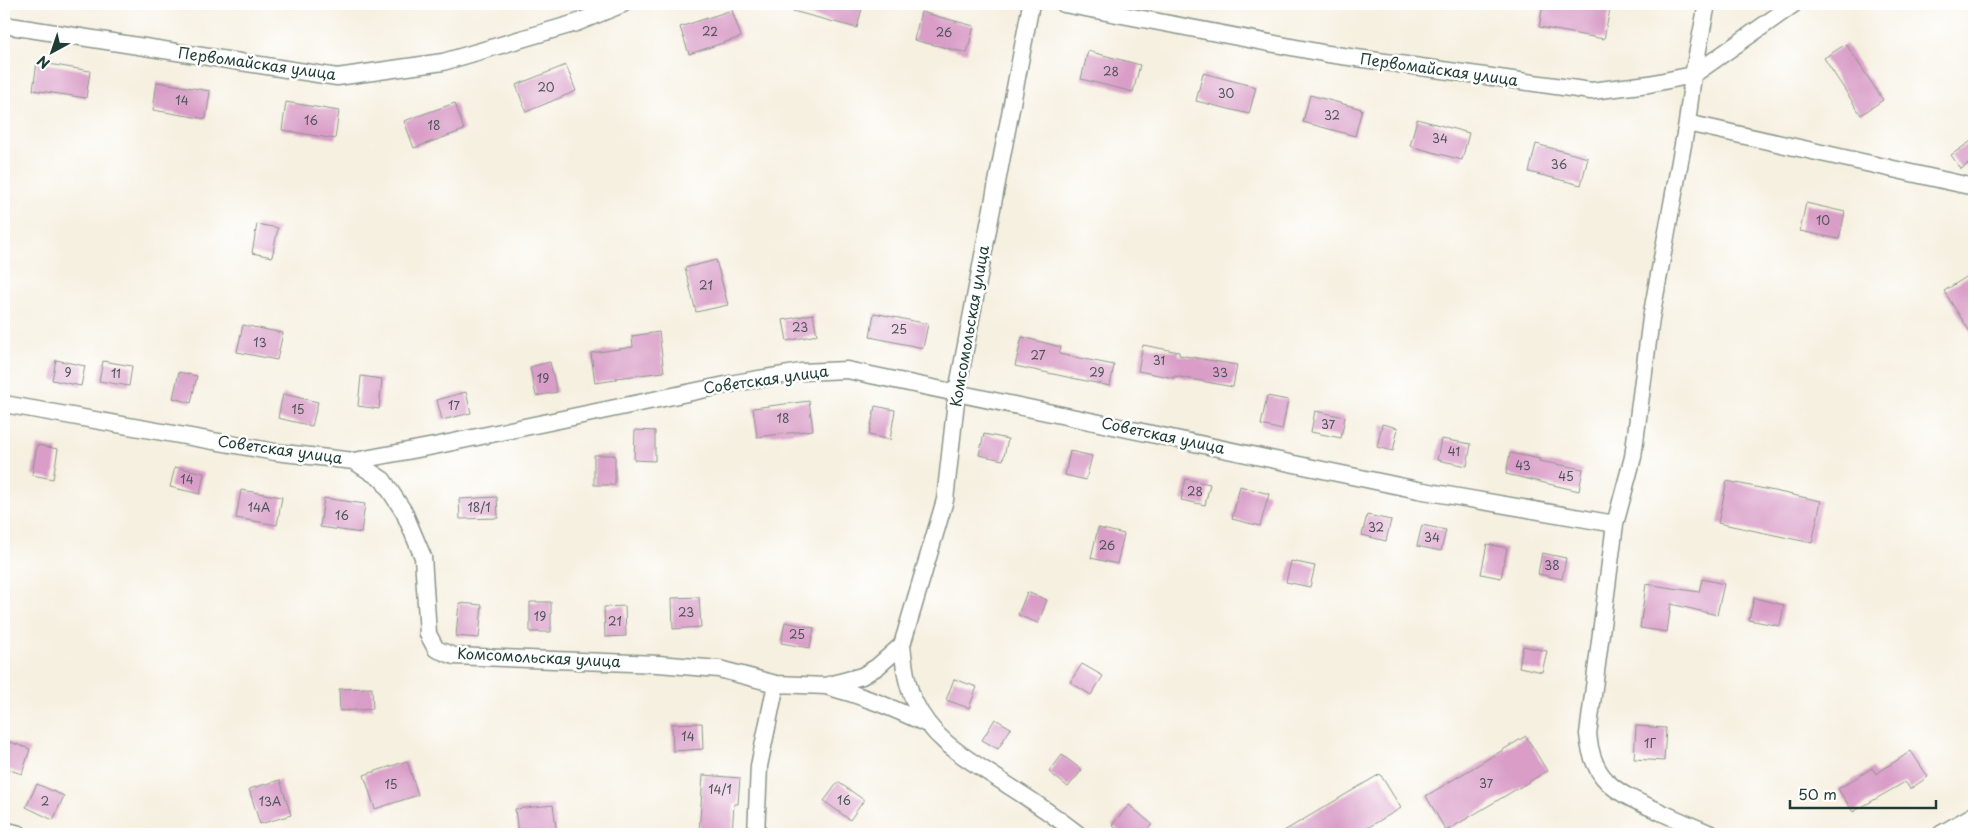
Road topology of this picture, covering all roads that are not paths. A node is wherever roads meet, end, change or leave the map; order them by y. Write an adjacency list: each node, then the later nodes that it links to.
1 (622, 4): 6 (street, Первомайская улица)
2 (1031, 4): 10 (street, Комсомольская улица)
3 (1064, 4): 7 (street, Первомайская улица)
4 (1707, 4): 7 (street)
5 (1794, 4): 7 (street, Первомайская улица)
6 (4, 25)
7 (1692, 75): 8 (street)
8 (1687, 123): 9 (street); 13 (street)
9 (1974, 187)
10 (957, 392): 12 (street, Советская улица); 13 (street, Советская улица); 14 (street, Комсомольская улица)
11 (4, 404): 12 (street, Советская улица)
12 (354, 460): 15 (street, Комсомольская улица)
13 (1615, 524): 23 (street)
14 (902, 645): 16 (street, Комсомольская улица); 17 (street, Комсомольская улица)
15 (776, 684): 16 (street, Комсомольская улица); 21 (street)
16 (826, 686): 17 (street, Комсомольская улица)
17 (929, 726): 22 (street, Комсомольская улица)
18 (1974, 815): 24 (street)
19 (4, 830): 20 (street)
20 (19, 834)
21 (756, 834)
22 (1078, 834)
23 (1711, 834)
24 (1941, 834)

